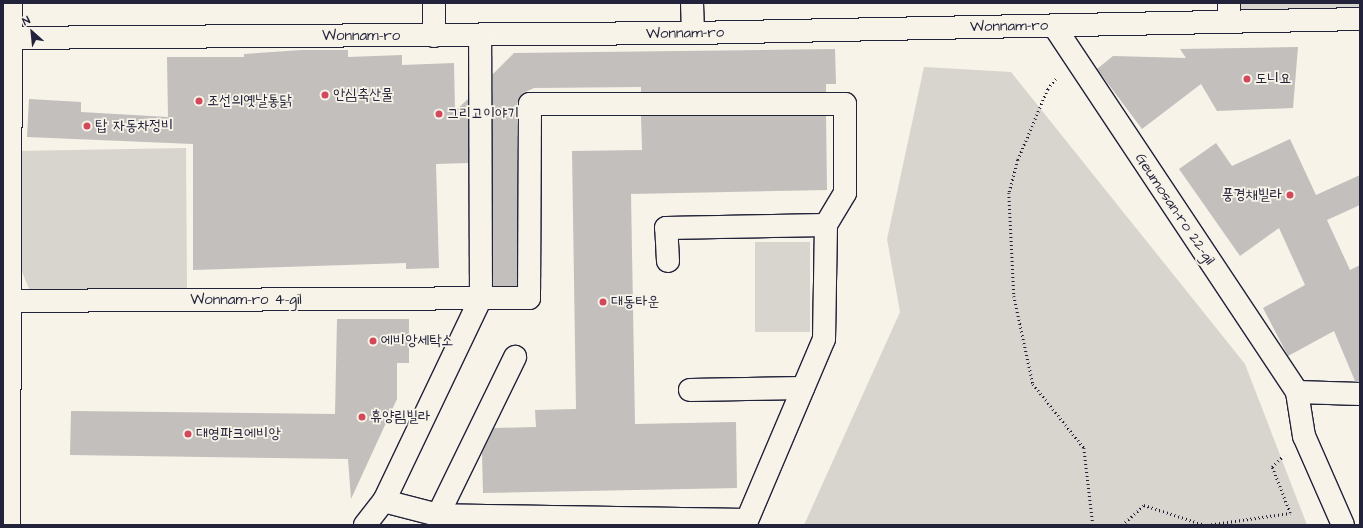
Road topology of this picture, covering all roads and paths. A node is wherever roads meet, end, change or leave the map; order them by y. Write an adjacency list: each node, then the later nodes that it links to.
1 (11, 3): 10 (street)
2 (434, 3): 9 (street)
3 (692, 3): 7 (street)
4 (1229, 13): 5 (street, Wonnam-ro); 6 (street, Wonnam-ro)
5 (1360, 19)
6 (1054, 26): 7 (street, Wonnam-ro); 11 (street, Geumosan-ro 22-gil)
7 (693, 33): 8 (street, Wonnam-ro)
8 (480, 35): 9 (street, Wonnam-ro); 14 (street)
9 (434, 36): 10 (street, Wonnam-ro)
10 (7, 38): 15 (street)
11 (1074, 57): 19 (street, Geumosan-ro 22-gil); 26 (path)
12 (826, 226): 13 (street); 14 (street, Wonnam-ro 4-gil); 17 (street)
13 (668, 261)
14 (481, 298): 15 (street, Wonnam-ro 4-gil); 22 (street)
15 (7, 301): 24 (street)
16 (515, 357): 23 (street)
17 (803, 388): 18 (street); 23 (street)
18 (690, 390)
19 (1297, 392): 20 (street); 21 (street, Geumosan-ro 22-gil)
20 (1360, 394)
21 (1304, 436): 28 (path); 29 (street, Geumosan-ro 22-gil)
22 (384, 500): 23 (street); 25 (street)
23 (438, 515)
24 (9, 525)
25 (365, 525)
26 (1093, 525)
27 (1122, 525): 28 (path)
28 (1206, 525)
29 (1343, 525)

